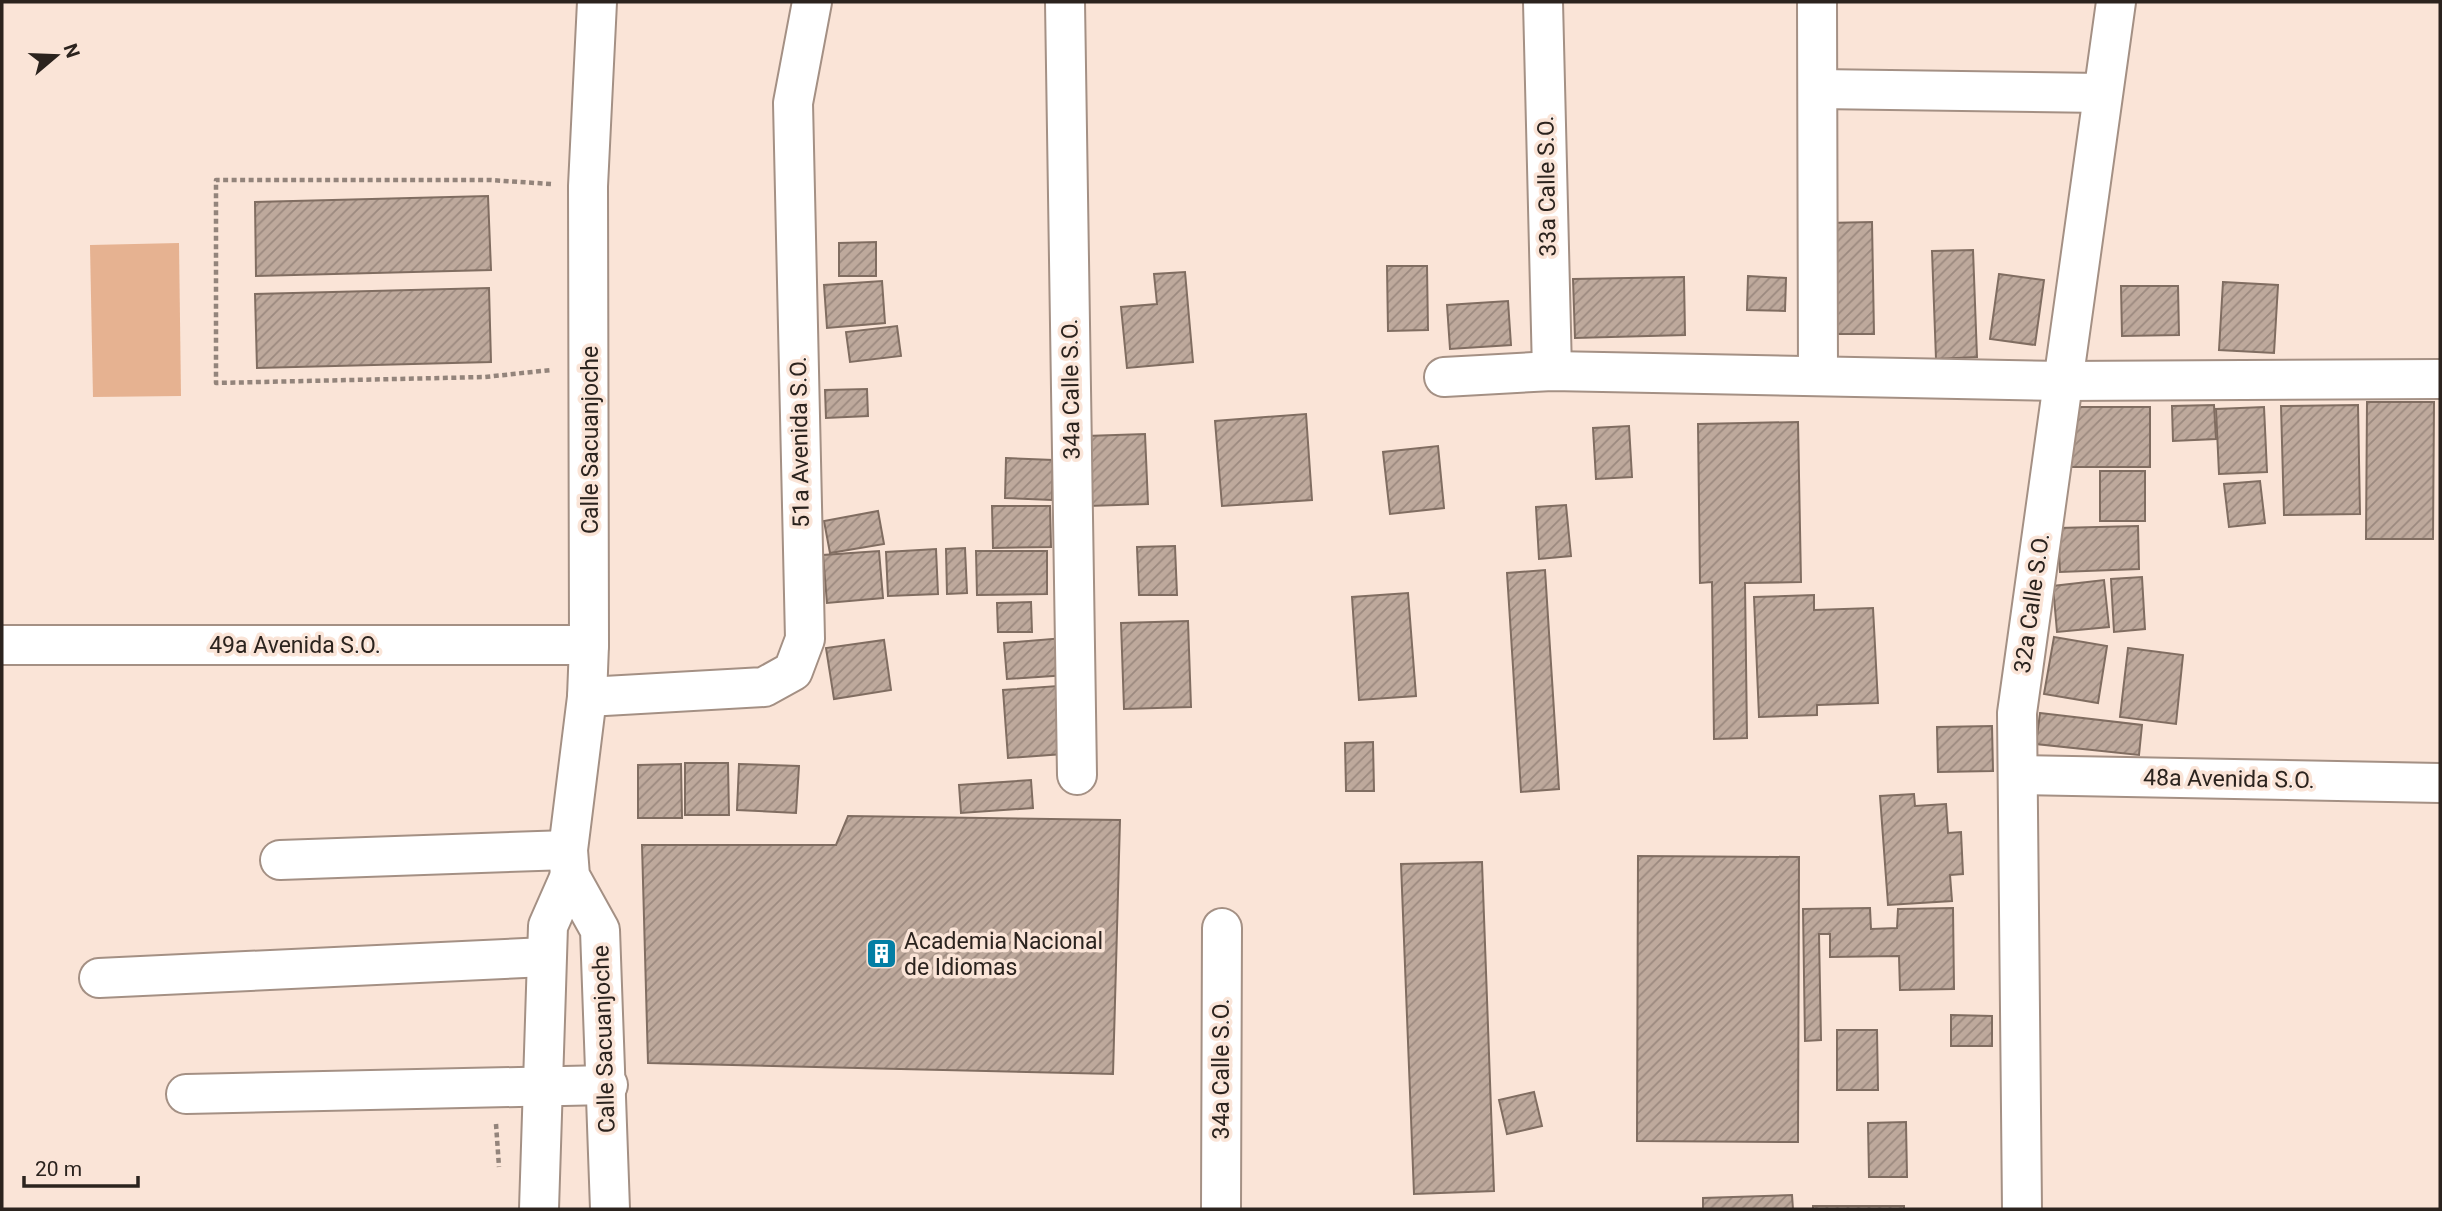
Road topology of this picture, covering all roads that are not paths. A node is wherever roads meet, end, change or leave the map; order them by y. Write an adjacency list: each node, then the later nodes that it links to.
1 (597, 2): 15 (street, Calle Sacuanjoche)
2 (812, 2): 16 (street, 51a Avenida S.O.)
3 (1065, 2): 17 (street, 34a Calle S.O.)
4 (1543, 2): 9 (street, 33a Calle S.O.)
5 (1817, 2): 7 (street)
6 (2116, 2): 8 (street, 32a Calle S.O.)
7 (1818, 89): 8 (street); 10 (street)
8 (2102, 93): 13 (street, 32a Calle S.O.)
9 (1552, 371): 10 (street); 11 (street)
10 (1818, 374): 13 (street)
11 (1444, 377)
12 (2440, 379): 13 (street)
13 (2063, 381): 18 (street, 32a Calle S.O.)
14 (2, 645): 15 (street, 49a Avenida S.O.)
15 (589, 645): 16 (street, Calle Sacuanjoche)
16 (587, 697): 21 (street, Calle Sacuanjoche)
17 (1077, 775)
18 (2018, 775): 19 (street, 48a Avenida S.O.); 31 (street, 32a Calle S.O.)
19 (2440, 783)
20 (280, 860): 21 (street)
21 (569, 863): 23 (street, Calle Sacuanjoche); 26 (street, Calle Sacuanjoche)
22 (1222, 928): 30 (street, 34a Calle S.O.)
23 (546, 957): 24 (street); 25 (street, Calle Sacuanjoche)
24 (99, 978)
25 (543, 1085): 26 (street); 27 (street); 28 (street, Calle Sacuanjoche)
26 (608, 1085): 29 (street, Calle Sacuanjoche)
27 (187, 1094)
28 (540, 1209)
29 (610, 1209)
30 (1221, 1209)
31 (2022, 1209)

